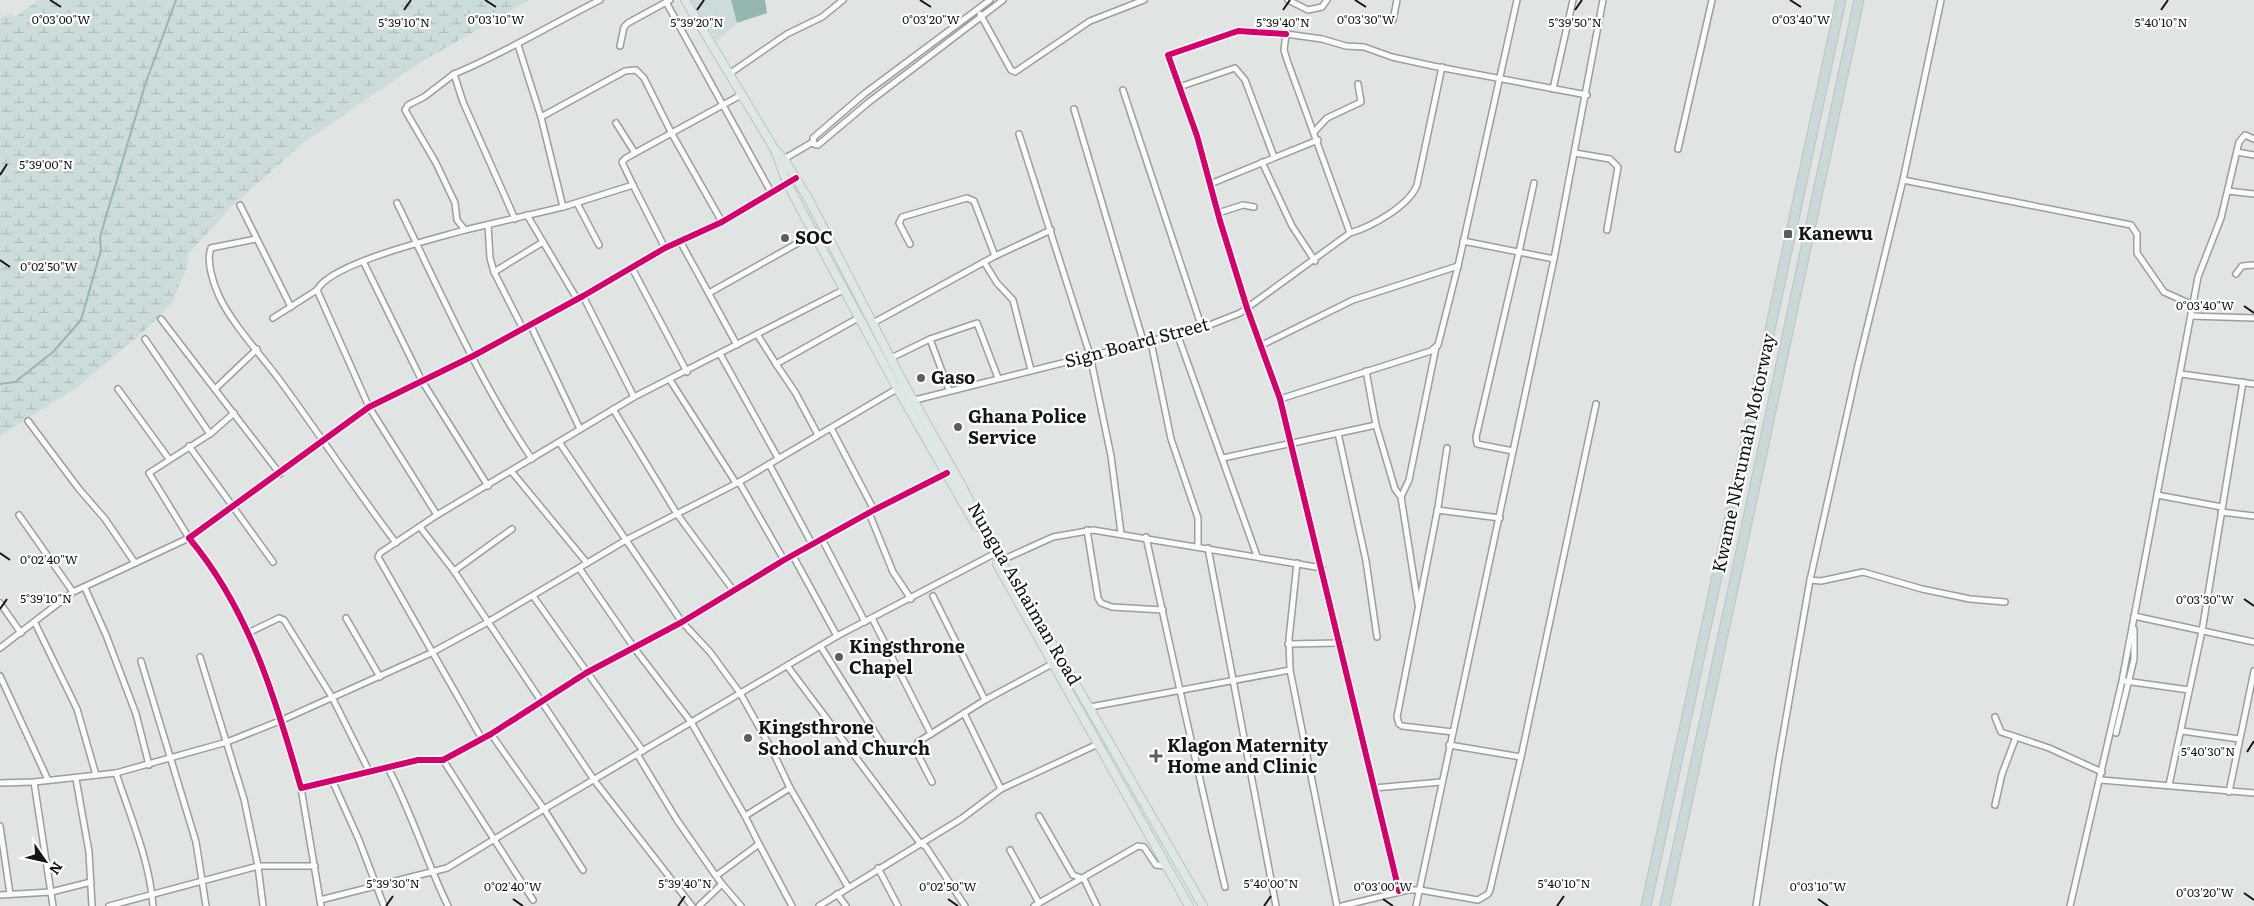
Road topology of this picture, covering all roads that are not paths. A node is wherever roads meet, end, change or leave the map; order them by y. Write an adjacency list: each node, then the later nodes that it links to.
1 (600, 0): 22 (street)
2 (685, 0): 26 (main road, Nungua Ashaiman Road)
3 (843, 0): 26 (street)
4 (990, 0): 18 (street)
5 (1003, 0): 19 (street)
6 (1144, 0): 19 (street)
7 (1288, 0): 8 (street)
8 (1328, 0)
9 (1397, 0): 20 (street)
10 (1517, 0): 27 (street)
11 (1573, 0): 30 (street)
12 (1603, 0): 34 (street)
13 (1712, 0): 46 (street)
14 (1841, 0): 356 (highway, Kwame Nkrumah Motorway)
15 (1859, 0): 357 (highway, Kwame Nkrumah Motorway)
16 (1941, 0): 56 (street)
17 (668, 1): 23 (street); 36 (street)
18 (977, 10): 19 (street); 32 (street)
19 (982, 16): 35 (street)
20 (1393, 20)
21 (1286, 34): 24 (street); 29 (street); 40 (street)
22 (518, 45): 25 (street); 38 (street)
23 (620, 46)
24 (1442, 67): 27 (street); 78 (street, Sign Board Street)
25 (454, 74): 71 (street); 74 (street)
26 (729, 74): 33 (main road, Nungua Ashaiman Road)
27 (1499, 78): 30 (street); 80 (street)
28 (1358, 84): 40 (street)
29 (1179, 87): 52 (street); 59 (street)
30 (1553, 89): 34 (street)
31 (1123, 90): 114 (street)
32 (864, 94): 35 (street); 45 (street)
33 (741, 95): 36 (street); 47 (main road, Nungua Ashaiman Road)
34 (1586, 95): 50 (street)
35 (870, 102): 45 (street)
36 (724, 105): 41 (street); 62 (street)
37 (1074, 109): 120 (street)
38 (541, 117): 41 (street); 67 (street)
39 (616, 123): 49 (street)
40 (1314, 132): 44 (street)
41 (672, 134): 49 (street); 72 (street)
42 (1020, 134): 75 (street)
43 (2254, 138): 48 (street)
44 (1318, 140): 52 (street); 78 (street)
45 (813, 142): 53 (street)
46 (1678, 149)
47 (775, 150): 53 (main road, Nungua Ashaiman Road); 57 (main road, Nungua Ashaiman Road)
48 (2237, 152): 51 (street); 61 (street)
49 (635, 153): 60 (street)
50 (1575, 153): 76 (street); 89 (street)
51 (2254, 155)
52 (1274, 157): 54 (street)
53 (784, 158): 55 (main road, Nungua Ashaiman Road)
54 (1262, 162): 59 (street); 91 (street)
55 (796, 178): 57 (street); 111 (main road, Nungua Ashaiman Road)
56 (1903, 180): 103 (street); 209 (street)
57 (787, 182): 62 (street); 77 (main road, Nungua Ashaiman Road)
58 (1534, 183): 87 (street)
59 (1210, 184): 69 (street)
60 (633, 185): 64 (street); 86 (street)
61 (2228, 191): 63 (street); 103 (street)
62 (771, 192): 72 (street)
63 (2254, 194)
64 (577, 203): 67 (street); 85 (street)
65 (397, 204): 83 (street)
66 (240, 205): 79 (street)
67 (563, 207): 70 (street)
68 (1254, 207): 69 (street)
69 (1218, 213): 105 (street)
70 (526, 215): 71 (street); 81 (street)
71 (515, 218): 73 (street)
72 (722, 222): 82 (street)
73 (488, 225): 74 (street); 96 (street)
74 (465, 230): 83 (street)
75 (1051, 230): 88 (street); 126 (street)
76 (1607, 230)
77 (814, 234): 98 (main road, Nungua Ashaiman Road); 100 (street)
78 (1350, 234): 91 (street, Sign Board Street)
79 (256, 239): 104 (street); 124 (street)
80 (1463, 241): 87 (street); 94 (street)
81 (543, 242): 96 (street); 102 (street)
82 (680, 242): 86 (street); 100 (street)
83 (416, 243): 90 (street); 127 (street)
84 (910, 244): 88 (street)
85 (599, 245)
86 (665, 248): 95 (street)
87 (1520, 252): 89 (street); 163 (street)
88 (995, 256): 92 (street)
89 (1554, 259): 163 (street)
90 (363, 261): 99 (street); 136 (street)
91 (1315, 261): 105 (street, Sign Board Street)
92 (984, 262): 111 (street); 130 (street)
93 (2254, 265): 97 (street)
94 (1458, 266): 122 (street); 123 (street)
95 (632, 268): 101 (street); 132 (street)
96 (494, 272): 113 (street)
97 (2236, 274)
98 (845, 289): 107 (main road, Nungua Ashaiman Road); 115 (street)
99 (317, 290): 104 (street); 148 (street)
100 (709, 293): 121 (street)
101 (583, 296): 102 (street); 143 (street)
102 (577, 299): 112 (street)
103 (2193, 306): 106 (street)
104 (291, 307): 108 (street)
105 (1247, 308): 114 (street, Sign Board Street); 122 (street)
106 (2191, 316): 109 (street); 133 (street)
107 (860, 317): 129 (street); 139 (main road, Nungua Ashaiman Road)
108 (274, 318)
109 (2254, 318)
110 (161, 319): 141 (street)
111 (873, 323): 128 (main road, Nungua Ashaiman Road)
112 (530, 324): 113 (street); 154 (street)
113 (522, 328): 127 (street)
114 (1202, 328): 116 (street, Sign Board Street)
115 (757, 334): 121 (street); 129 (street)
116 (1178, 336): 119 (street, Sign Board Street); 165 (street)
117 (145, 339): 156 (street)
118 (930, 339): 128 (street); 134 (street); 142 (street)
119 (1151, 342): 120 (street, Sign Board Street); 195 (street)
120 (1144, 344): 126 (street, Sign Board Street)
121 (737, 345): 125 (street)
122 (1260, 346): 144 (street)
123 (1436, 347): 131 (street); 175 (street)
124 (258, 349): 141 (street); 158 (street)
125 (720, 354): 132 (street); 164 (street)
126 (1090, 355): 130 (street, Sign Board Street); 188 (street)
127 (473, 356): 136 (street); 167 (street)
128 (891, 358): 139 (main road, Nungua Ashaiman Road)
129 (776, 364): 157 (street)
130 (1031, 370): 134 (street, Sign Board Street)
131 (1366, 371): 144 (street); 152 (street)
132 (687, 372): 135 (street)
133 (2181, 374): 137 (street); 174 (street)
134 (998, 378): 142 (street, Sign Board Street)
135 (670, 380): 143 (street); 172 (street)
136 (422, 381): 148 (street); 173 (street)
137 (2244, 382): 138 (street); 177 (street)
138 (2254, 384)
139 (901, 386): 145 (main road, Nungua Ashaiman Road); 146 (main road, Nungua Ashaiman Road); 153 (street)
140 (118, 389): 166 (street)
141 (215, 389): 150 (street)
142 (949, 390): 145 (street, Sign Board Street)
143 (634, 397): 149 (street)
144 (1280, 398): 160 (street)
145 (914, 400): 146 (street, Sign Board Street); 202 (main road, Nungua Ashaiman Road)
146 (905, 403): 171 (main road, Nungua Ashaiman Road)
147 (1596, 404): 275 (street)
148 (369, 407): 158 (street); 182 (street)
149 (613, 410): 154 (street); 180 (street)
150 (234, 413): 156 (street); 170 (street)
151 (28, 421): 203 (street)
152 (1376, 425): 155 (street); 175 (street)
153 (831, 428): 157 (street); 179 (street)
154 (580, 429): 159 (street)
155 (1338, 433): 160 (street); 231 (street)
156 (210, 434): 161 (street)
157 (818, 435): 164 (street)
158 (322, 442): 170 (street); 193 (street)
159 (559, 442): 167 (street); 192 (street)
160 (1291, 444): 165 (street); 207 (street)
161 (189, 446): 166 (street); 176 (street)
162 (1447, 448): 178 (street)
163 (1513, 450): 184 (street)
164 (778, 458): 168 (street)
165 (1223, 458): 199 (street)
166 (169, 459): 190 (street)
167 (532, 459): 169 (street)
168 (769, 464): 172 (street); 194 (street)
169 (512, 472): 173 (street); 204 (street)
170 (280, 474): 176 (street)
171 (947, 474): 179 (street); 197 (main road, Nungua Ashaiman Road)
172 (737, 483): 180 (street); 200 (street)
173 (488, 486): 182 (street)
174 (2156, 495): 177 (street); 220 (street)
175 (1401, 497): 218 (street)
176 (234, 506): 190 (street); 201 (street)
177 (2222, 509): 183 (street); 227 (street)
178 (1437, 510): 184 (street); 218 (street)
179 (872, 512): 191 (street); 215 (street)
180 (677, 514): 192 (street); 211 (street)
181 (19, 515): 212 (street)
182 (437, 516): 185 (street)
183 (2254, 516)
184 (1500, 518): 262 (street)
185 (420, 527): 193 (street); 208 (street)
186 (512, 529): 208 (street)
187 (1087, 530): 188 (street); 202 (street); 219 (street)
188 (1121, 532): 189 (street)
189 (1146, 537): 195 (street); 219 (street)
190 (189, 538): 203 (street); 228 (street)
191 (822, 539): 194 (street); 225 (street)
192 (626, 540): 204 (street); 224 (street)
193 (396, 543): 238 (street)
194 (812, 544): 198 (street)
195 (1198, 546): 196 (street)
196 (1208, 548): 199 (street); 248 (street)
197 (992, 555): 202 (main road, Nungua Ashaiman Road); 215 (street)
198 (793, 556): 200 (street); 230 (street)
199 (1257, 556): 205 (street)
200 (784, 560): 211 (street)
201 (273, 562)
202 (998, 562): 241 (main road, Nungua Ashaiman Road); 256 (main road, Nungua Ashaiman Road)
203 (135, 563): 210 (street)
204 (587, 563): 206 (street)
205 (1297, 564): 207 (street); 234 (street)
206 (579, 568): 213 (street); 237 (street)
207 (1322, 568): 233 (street)
208 (454, 571): 223 (street)
209 (1810, 580): 216 (street); 358 (street)
210 (85, 588): 212 (street); 278 (street)
211 (733, 590): 224 (street)
212 (73, 592): 226 (street)
213 (533, 596): 223 (street); 245 (street)
214 (934, 596): 254 (street)
215 (911, 599): 222 (street)
216 (2005, 602)
217 (0, 603): 229 (street)
218 (1418, 607): 262 (street)
219 (1163, 610): 250 (street)
220 (2134, 616): 227 (street); 249 (street)
221 (346, 618): 247 (street)
222 (872, 618): 225 (street); 265 (street)
223 (488, 622): 238 (street); 255 (street)
224 (682, 622): 237 (street); 252 (street)
225 (865, 622): 230 (street)
226 (35, 623): 229 (street); 283 (street)
227 (2202, 631): 232 (street); 251 (street)
228 (248, 632): 253 (street); 259 (street)
229 (21, 633): 236 (street)
230 (837, 636): 235 (street)
231 (1377, 637)
232 (2254, 642)
233 (1340, 643): 234 (street); 296 (street)
234 (1288, 644): 243 (street)
235 (821, 647): 242 (street); 272 (street)
236 (0, 648)
237 (635, 649): 245 (street); 260 (street)
238 (431, 652): 247 (street); 267 (street)
239 (200, 657): 269 (street)
240 (141, 661): 276 (street)
241 (1052, 664): 254 (street); 270 (main road, Nungua Ashaiman Road)
242 (788, 667): 252 (street); 306 (street)
243 (1290, 670): 248 (street); 353 (street)
244 (2254, 672): 268 (street)
245 (586, 673): 255 (street); 273 (street)
246 (0, 676): 285 (street)
247 (380, 677): 253 (street)
248 (1235, 680): 250 (street); 352 (street)
249 (2125, 681): 251 (street); 263 (street); 281 (street)
250 (1179, 690): 256 (street); 322 (street)
251 (2188, 690): 261 (street)
252 (740, 693): 260 (street); 295 (street)
253 (332, 698): 259 (street); 280 (street)
254 (985, 700): 257 (street)
255 (541, 702): 264 (street); 287 (street)
256 (1090, 707): 351 (main road, Nungua Ashaiman Road)
257 (964, 713): 265 (street); 297 (street)
258 (1995, 717): 266 (street)
259 (282, 720): 269 (street); 294 (street)
260 (690, 722): 273 (street); 302 (street)
261 (2182, 731): 268 (street); 293 (street)
262 (1453, 732): 271 (street)
263 (2116, 733)
264 (491, 734): 267 (street); 301 (street)
265 (930, 734): 291 (street)
266 (2016, 737): 281 (street); 300 (street)
267 (482, 739): 277 (street)
268 (2239, 739): 298 (street)
269 (226, 742): 276 (street); 309 (street)
270 (1098, 744): 297 (street); 311 (main road, Nungua Ashaiman Road)
271 (1449, 745): 275 (street); 292 (street)
272 (886, 750)
273 (643, 751): 274 (street)
274 (637, 754): 287 (street); 315 (street)
275 (1521, 758): 323 (street)
276 (171, 759): 278 (street); 318 (street)
277 (443, 760): 279 (street); 305 (street)
278 (149, 765): 282 (street)
279 (388, 768): 280 (street); 314 (street)
280 (369, 771): 286 (street)
281 (2102, 772): 288 (street)
282 (116, 773): 283 (street); 326 (street)
283 (96, 775): 284 (street)
284 (76, 779): 285 (street); 317 (street)
285 (48, 780): 290 (street)
286 (332, 780): 294 (street); 319 (street)
287 (594, 780): 301 (street); 341 (street)
288 (2101, 780): 293 (street); 359 (street)
289 (0, 782): 290 (street)
290 (34, 782): 325 (street)
291 (932, 782)
292 (1441, 782): 296 (street); 323 (street)
293 (2169, 785): 298 (street)
294 (301, 788): 310 (street)
295 (790, 788): 302 (street); 321 (street)
296 (1374, 788): 324 (street)
297 (1002, 789): 306 (street)
298 (2229, 792): 299 (street)
299 (2254, 793)
300 (1995, 805)
301 (544, 809): 305 (street); 313 (street)
302 (745, 816): 307 (street)
303 (1039, 816): 316 (street)
304 (0, 826): 327 (street)
305 (494, 840): 314 (street); 330 (street)
306 (920, 843): 312 (street); 348 (street)
307 (759, 844): 315 (street); 344 (street)
308 (1010, 850): 332 (street)
309 (258, 866): 310 (street); 318 (street); 338 (street)
310 (315, 866): 331 (street)
311 (1166, 866): 316 (street); 350 (main road, Nungua Ashaiman Road)
312 (878, 868): 321 (street); 347 (street)
313 (583, 870)
314 (431, 872): 319 (street); 340 (street)
315 (716, 876): 320 (street)
316 (1084, 879): 332 (street); 349 (street)
317 (91, 882): 325 (street); 334 (street)
318 (204, 882): 326 (street); 337 (street)
319 (376, 884): 331 (street); 339 (street)
320 (722, 884): 342 (street); 343 (street)
321 (848, 887): 328 (street)
322 (1225, 887)
323 (1420, 890): 324 (street); 355 (street)
324 (1399, 891): 354 (street)
325 (51, 892): 327 (street); 333 (street)
326 (152, 893): 335 (street); 336 (street)
327 (10, 894): 329 (street)
328 (837, 894): 345 (street); 346 (street)
329 (0, 895)
330 (533, 900)
331 (320, 903)
332 (1037, 904)
333 (53, 906)
334 (92, 906)
335 (109, 906)
336 (153, 906)
337 (206, 906)
338 (263, 906)
339 (384, 906)
340 (448, 906)
341 (692, 906)
342 (699, 906)
343 (741, 906)
344 (792, 906)
345 (819, 906)
346 (846, 906)
347 (898, 906)
348 (965, 906)
349 (1097, 906)
350 (1189, 906)
351 (1203, 906)
352 (1276, 906)
353 (1337, 906)
354 (1342, 906)
355 (1416, 906)
356 (1646, 906)
357 (1665, 906)
358 (1756, 906)
359 (2070, 906)

